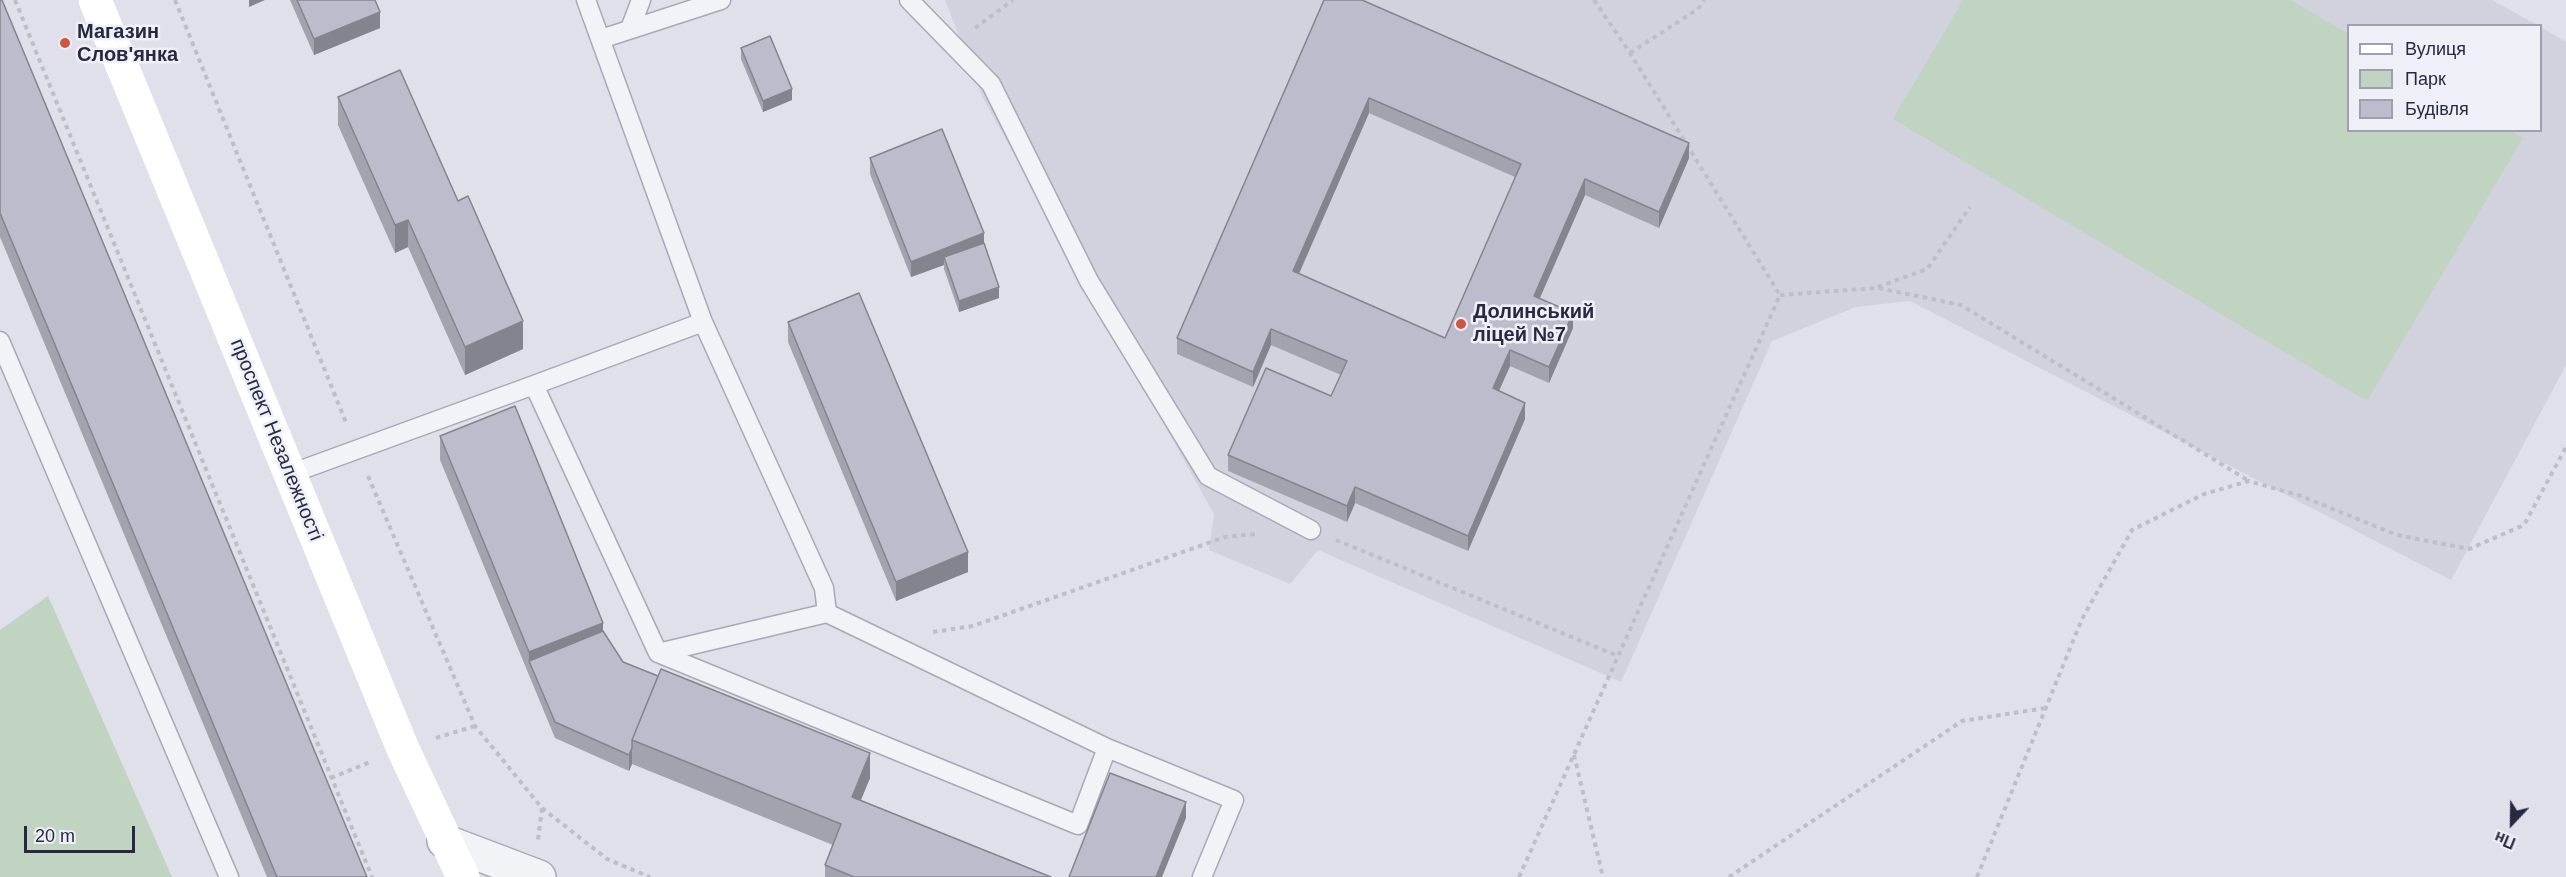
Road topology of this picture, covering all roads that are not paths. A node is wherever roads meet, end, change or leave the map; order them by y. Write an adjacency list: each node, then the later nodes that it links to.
1 (95, 0): 11 (main road, проспект Незалежності)
2 (586, 0): 7 (lane)
3 (640, 0): 6 (lane)
4 (721, 0): 6 (lane)
5 (909, 0): 12 (lane)
6 (630, 29): 7 (lane)
7 (601, 39): 8 (lane)
8 (703, 322): 10 (lane); 13 (lane)
9 (0, 341): 17 (lane)
10 (534, 385): 11 (lane); 14 (lane)
11 (290, 474): 16 (main road, проспект Незалежності)
12 (1311, 530)
13 (827, 613): 14 (lane); 15 (lane)
14 (658, 653): 15 (lane)
15 (1107, 748): 20 (lane)
16 (444, 841): 18 (main road, проспект Незалежності); 19 (street)
17 (230, 877)
18 (463, 877)
19 (539, 877)
20 (1202, 877)

